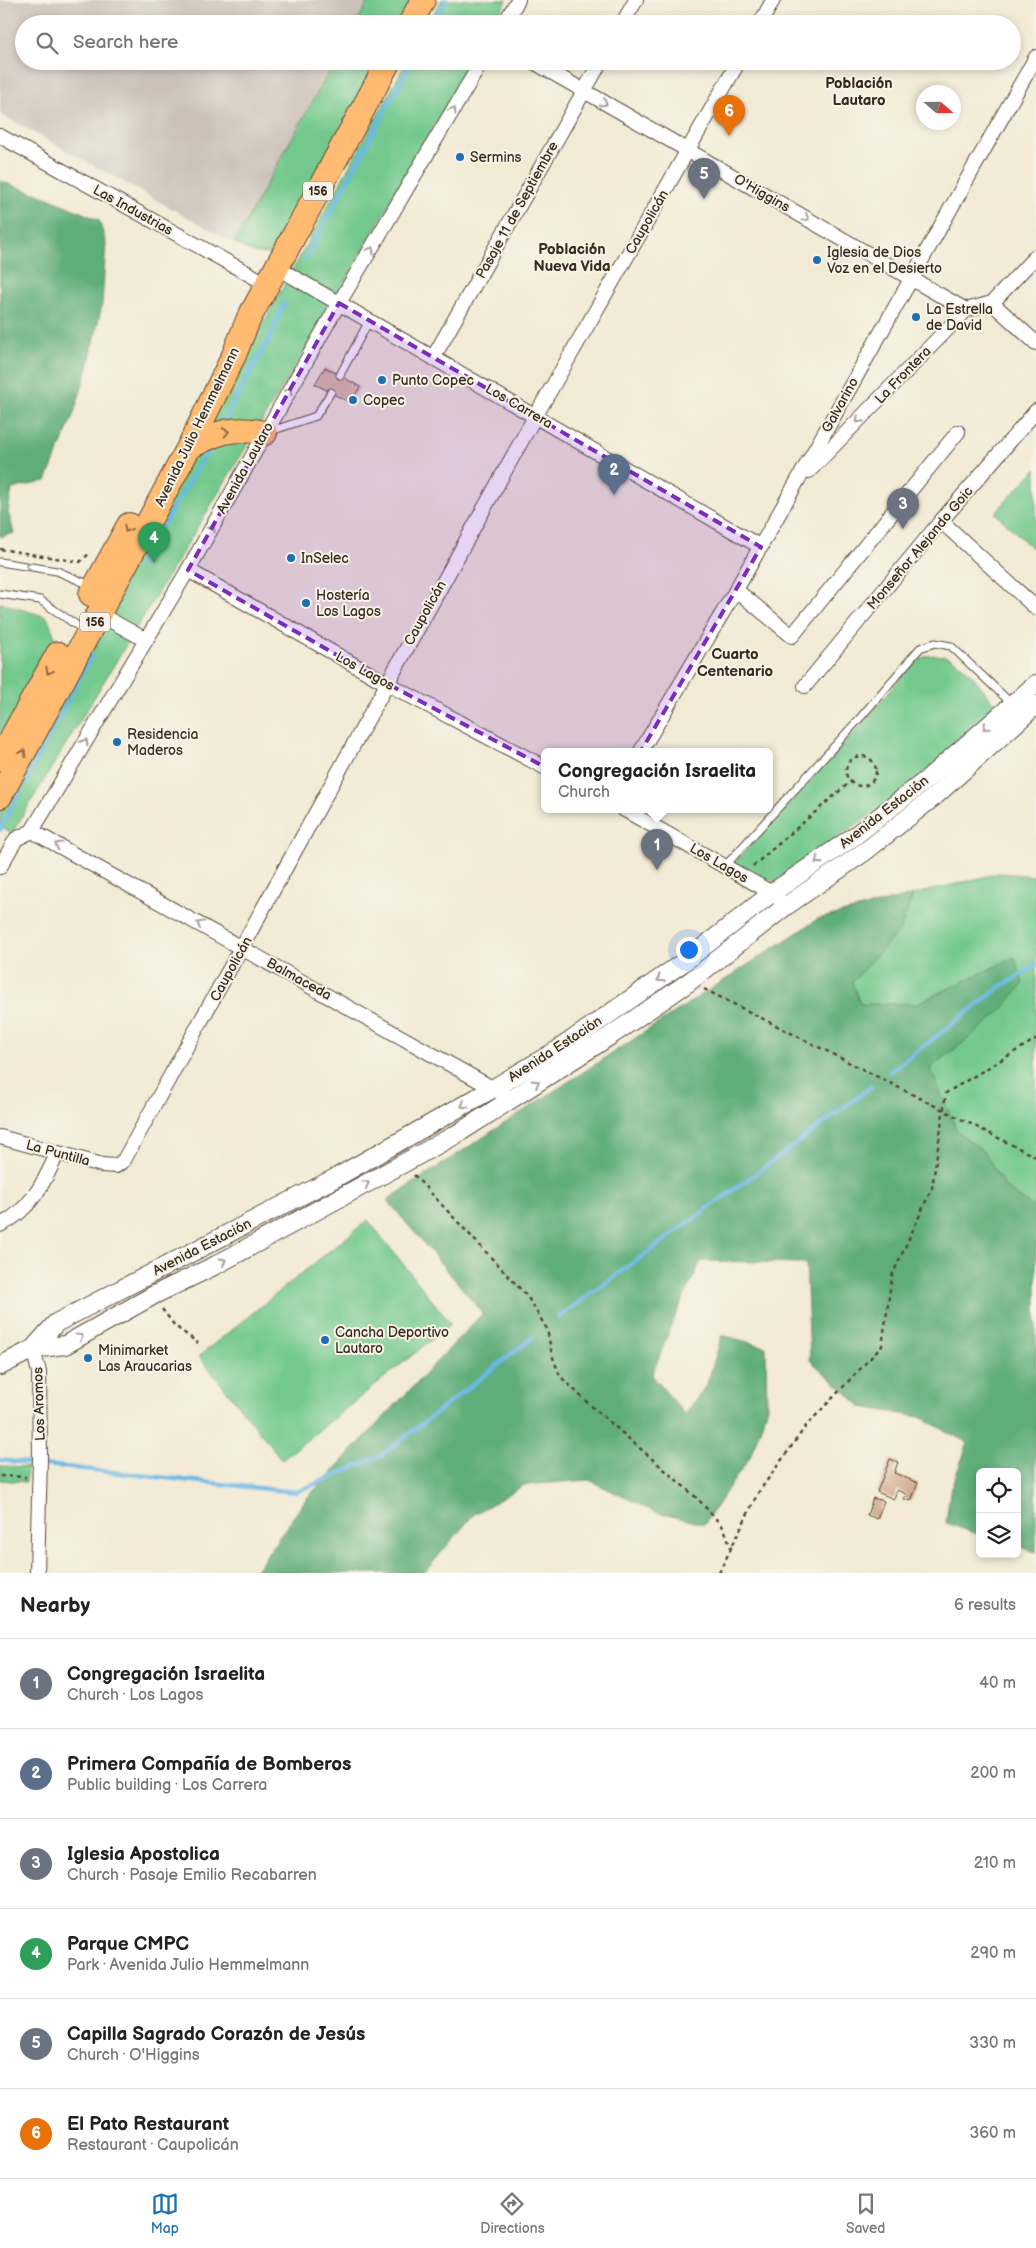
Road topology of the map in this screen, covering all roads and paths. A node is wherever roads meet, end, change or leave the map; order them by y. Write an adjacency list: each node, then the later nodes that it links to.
1 (423, 0): 5 (highway)
2 (518, 0): 6 (street)
3 (636, 0): 7 (street)
4 (773, 0): 8 (street)
5 (415, 15)
6 (509, 15)
7 (627, 15)
8 (765, 15)
9 (1036, 57): 20 (street, Galvarino)
10 (384, 70): 19 (highway, Avenida Julio Hemmelmann / 156)
11 (477, 70): 21 (street, Avenida Lautaro, one-way to 11)
12 (548, 70): 15 (street, O'Higgins)
13 (596, 70): 15 (street, Pasaje 11 de Septiembre)
14 (733, 70): 17 (street, Caupolicán)
15 (584, 91): 17 (street, O'Higgins, one-way to 17); 27 (street, Pasaje 11 de Septiembre)
16 (0, 136): 19 (street, Las Industrias)
17 (688, 151): 20 (street, O'Higgins, one-way to 20); 31 (street, Caupolicán)
18 (1036, 256): 22 (street)
19 (272, 276): 21 (street, Los Carrera); 24 (highway, Avenida Julio Hemmelmann / 156)
20 (911, 278): 23 (street, O'Higgins); 35 (street, Galvarino)
21 (339, 303): 25 (street, Los Carrera); 33 (street, Avenida Lautaro, one-way to 21)
22 (992, 303): 23 (street); 26 (street)
23 (966, 310): 35 (street, La Frontera, one-way to 35)
24 (248, 320): 34 (highway, Avenida Julio Hemmelmann / 156); 39 (highway, Avenida Julio Hemmelmann / 156, one-way to 39)
25 (369, 321): 27 (street, Los Carrera); 28 (lane)
26 (1036, 343)
27 (433, 358): 31 (street, Los Carrera)
28 (340, 375)
29 (331, 392): 33 (lane)
30 (1036, 411): 36 (street, Monseñor Alejando Goic)
31 (536, 415): 37 (street, Los Carrera); 47 (street, Caupolicán)
32 (958, 432): 42 (street)
33 (265, 433): 34 (highway, one-way to 33); 41 (street, Avenida Lautaro, one-way to 33)
34 (190, 448): 45 (highway, Avenida Julio Hemmelmann / 156)
35 (796, 484): 37 (street, Galvarino)
36 (941, 521): 44 (street); 49 (street, Monseñor Alejando Goic)
37 (761, 546): 42 (street, Galvarino)
38 (0, 549): 39 (path)
39 (113, 555): 45 (highway, Avenida Julio Hemmelmann / 156)
40 (0, 562): 45 (lane, one-way to 40)
41 (188, 570): 46 (street, Avenida Lautaro); 47 (street, Los Lagos)
42 (736, 590): 52 (street, Galvarino)
43 (0, 594): 45 (lane)
44 (1036, 608)
45 (94, 610): 46 (street); 53 (highway, Avenida Julio Hemmelmann / 156, one-way to 53); 56 (highway, Avenida Julio Hemmelmann / 156, one-way to 45)
46 (146, 640): 58 (street, Avenida Lautaro, one-way to 46)
47 (386, 683): 54 (street, Los Lagos); 64 (street, Caupolicán)
48 (1036, 684): 50 (street, Avenida Estación)
49 (805, 686)
50 (1012, 704): 51 (street); 59 (lane); 62 (street, Avenida Estación, one-way to 62)
51 (1033, 714): 63 (street, Avenida Estación)
52 (643, 748)
53 (0, 759)
54 (541, 765)
55 (850, 782): 55 (path); 61 (path)
56 (0, 796)
57 (630, 813): 59 (street, Los Lagos)
58 (32, 831): 60 (street, Avenida Lautaro); 64 (street, Balmaceda, one-way to 58)
59 (726, 866): 61 (street, Los Lagos)
60 (0, 867)
61 (742, 876): 62 (street, Los Lagos)
62 (772, 893): 63 (street, Los Lagos); 67 (street, Avenida Estación, one-way to 67)
63 (786, 906): 65 (street, Avenida Estación)
64 (242, 948): 67 (street, Balmaceda); 75 (street, Caupolicán)
65 (689, 982): 68 (street, Avenida Estación, one-way to 65); 69 (path)
66 (1036, 1039): 69 (path)
67 (494, 1088): 68 (street, Balmaceda); 71 (street, Avenida Estación, one-way to 71)
68 (512, 1099): 74 (street, Avenida Estación)
69 (944, 1111): 73 (path); 83 (path)
70 (0, 1137): 72 (street, La Puntilla)
71 (392, 1146): 74 (street); 79 (street, Avenida Estación)
72 (57, 1154): 75 (street, La Puntilla); 76 (street)
73 (1036, 1157)
74 (404, 1163): 77 (street, Avenida Estación, one-way to 74); 83 (path)
75 (116, 1166)
76 (0, 1225)
77 (154, 1295): 78 (path); 79 (street, Avenida Estación, one-way to 77)
78 (198, 1343)
79 (33, 1348): 80 (street, Avenida Estación); 81 (street, Los Aromos)
80 (0, 1366)
81 (40, 1470): 82 (path); 84 (street, Los Aromos)
82 (0, 1476)
83 (732, 1548): 85 (path)
84 (37, 1573)
85 (718, 1573)

